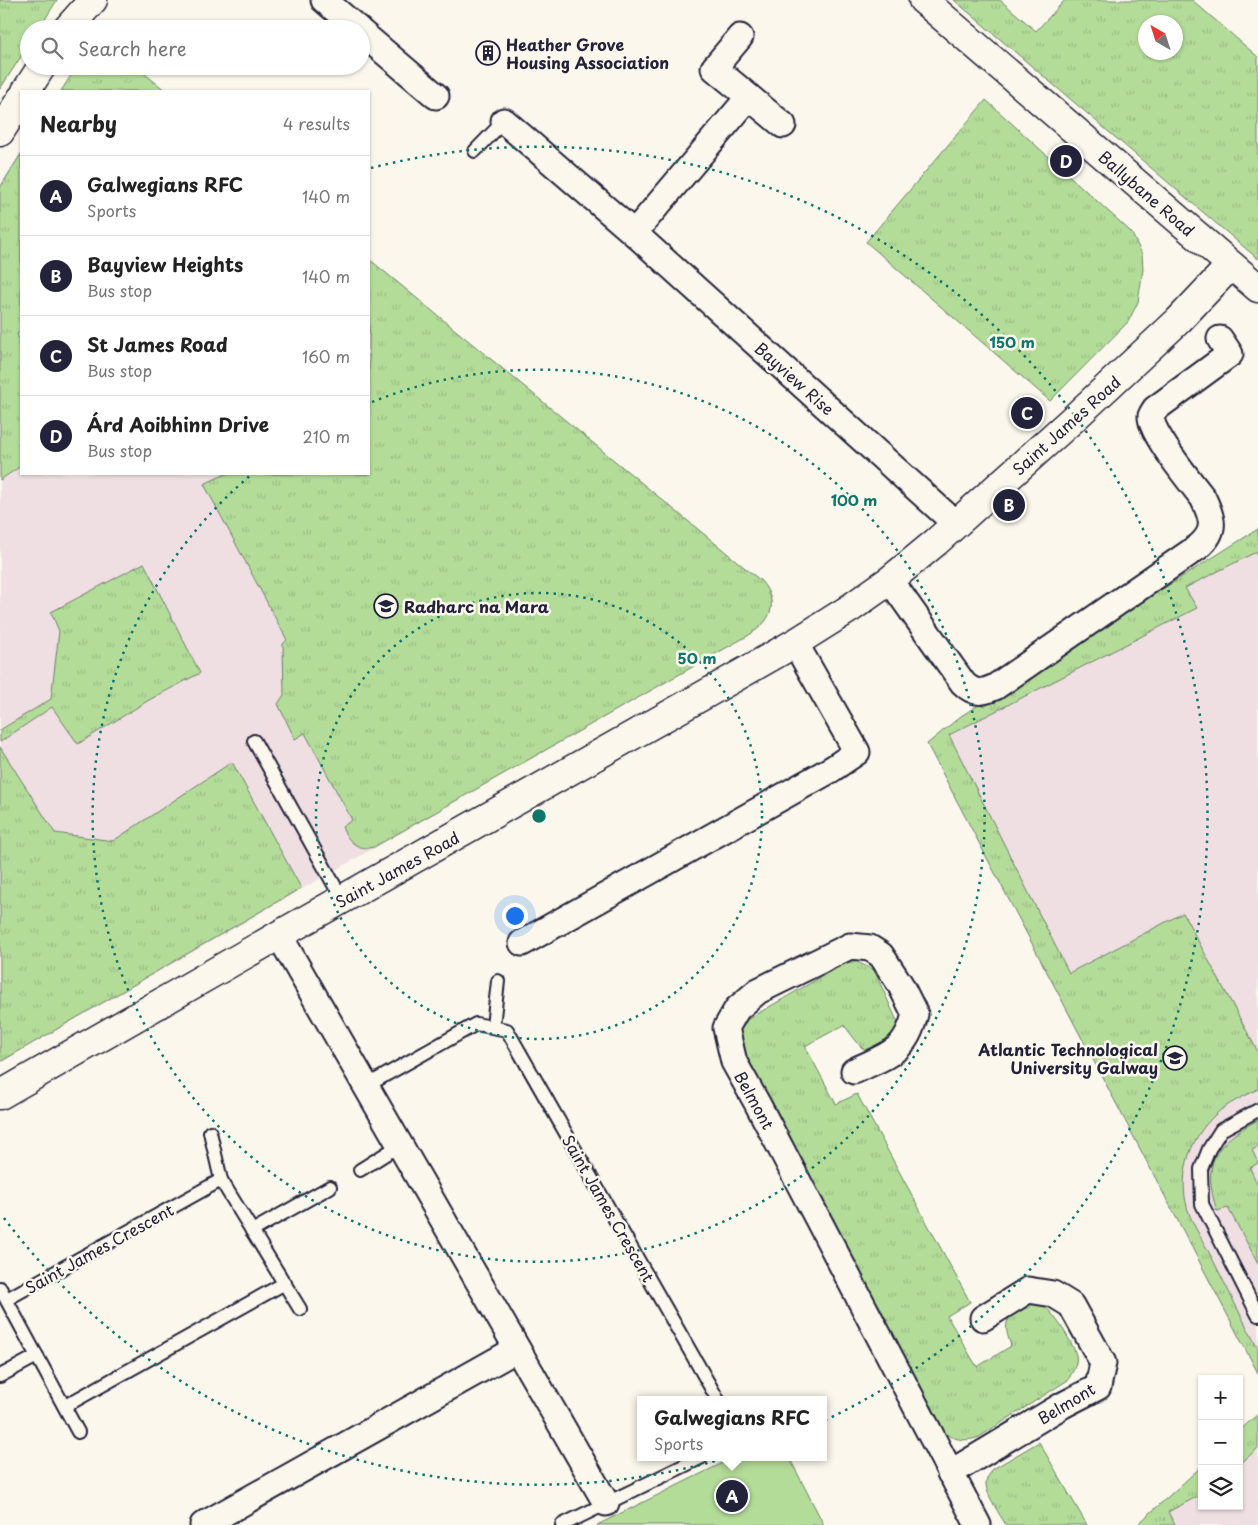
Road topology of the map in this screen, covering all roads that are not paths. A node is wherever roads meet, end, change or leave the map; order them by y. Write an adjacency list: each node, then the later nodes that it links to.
1 (93, 0): 4 (street)
2 (324, 0): 5 (street)
3 (922, 0): 18 (street, Ballybane Road)
4 (75, 20)
5 (347, 20)
6 (740, 37): 11 (street)
7 (370, 40): 10 (street)
8 (36, 75): 9 (street)
9 (27, 90)
10 (436, 96)
11 (749, 97): 14 (street); 17 (street)
12 (20, 101): 15 (street)
13 (504, 121): 16 (lane, Bayview Rise); 17 (street, Bayview Rise)
14 (784, 125)
15 (0, 132)
16 (475, 151)
17 (634, 233): 21 (street, Bayview Rise)
18 (1230, 266): 19 (street, Ballybane Road); 21 (street, Saint James Road)
19 (1258, 288)
20 (1220, 339): 22 (street)
21 (956, 524): 22 (street, Saint James Road)
22 (890, 580): 23 (street, Saint James Road)
23 (795, 643): 25 (street, Saint James Road); 27 (street)
24 (254, 741): 25 (lane)
25 (342, 899): 26 (street, Saint James Road)
26 (279, 936): 31 (street); 32 (street, Saint James Road)
27 (522, 943)
28 (498, 981): 29 (lane)
29 (493, 1026): 31 (lane); 48 (lane, Saint James Crescent)
30 (854, 1072): 52 (street, Belmont)
31 (366, 1086): 35 (street)
32 (0, 1096)
33 (1258, 1110): 43 (lane)
34 (210, 1132): 37 (lane)
35 (400, 1145): 36 (lane); 45 (street)
36 (360, 1170)
37 (221, 1180): 39 (lane); 41 (lane, Saint James Crescent)
38 (330, 1187): 39 (lane)
39 (252, 1231): 40 (lane)
40 (285, 1283): 42 (lane); 49 (lane)
41 (3, 1293): 46 (lane, Saint James Crescent)
42 (300, 1309)
43 (1258, 1315)
44 (983, 1318): 52 (street, Belmont)
45 (518, 1349): 53 (street); 54 (street)
46 (37, 1356): 47 (lane); 49 (lane, Saint James Crescent)
47 (0, 1376)
48 (716, 1396)
49 (64, 1406): 50 (lane, Saint James Crescent)
50 (78, 1432)
51 (694, 1461): 53 (lane)
52 (950, 1473): 56 (street, Belmont)
53 (606, 1503): 55 (lane)
54 (203, 1525)
55 (562, 1525)
56 (978, 1525)

